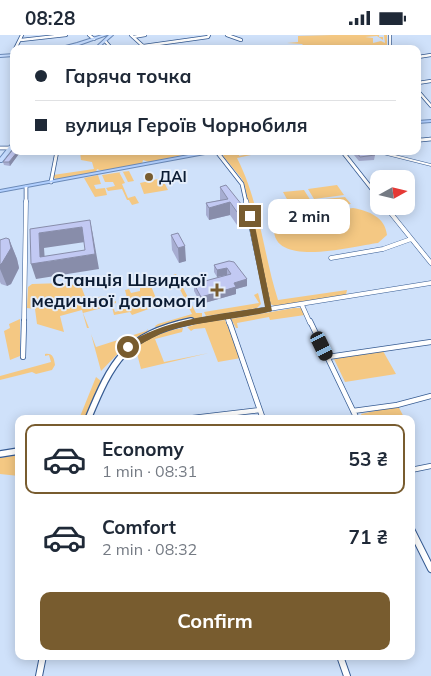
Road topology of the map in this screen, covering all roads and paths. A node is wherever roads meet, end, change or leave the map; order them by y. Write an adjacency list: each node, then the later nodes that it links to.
1 (22, 35): 11 (street)
2 (66, 35): 11 (street)
3 (89, 35): 10 (street)
4 (106, 35): 10 (main road); 15 (main road)
5 (113, 35): 13 (main road); 16 (main road)
6 (144, 35): 9 (street)
7 (209, 35): 20 (street)
8 (227, 35): 12 (street)
9 (132, 36): 19 (street)
10 (94, 39): 15 (main road)
11 (21, 40): 14 (street)
12 (241, 40)
13 (106, 42): 17 (main road); 18 (street)
14 (18, 45)
15 (75, 45)
16 (100, 45)
17 (103, 45)
18 (109, 45)
19 (142, 45)
20 (150, 45)
21 (421, 94): 22 (street)
22 (431, 106)
23 (10, 148): 29 (main road)
24 (56, 155): 31 (street)
25 (196, 155): 31 (highway)
26 (221, 155): 41 (street)
27 (345, 155): 33 (street)
28 (392, 155): 30 (street)
29 (0, 161)
30 (431, 165)
31 (51, 182): 32 (highway)
32 (26, 187): 34 (highway); 44 (street)
33 (370, 187)
34 (0, 191)
35 (392, 215): 36 (street)
36 (411, 239): 37 (street); 38 (street)
37 (331, 257)
38 (431, 263)
39 (431, 283): 40 (street)
40 (302, 305): 41 (street); 45 (street)
41 (269, 309): 42 (street)
42 (227, 316): 47 (street); 49 (street)
43 (431, 342): 45 (street)
44 (23, 357)
45 (328, 357): 48 (street)
46 (431, 396): 48 (street)
47 (260, 410): 50 (street); 51 (street)
48 (353, 411): 52 (street)
49 (90, 415)
50 (221, 415)
51 (262, 415)
52 (355, 415)
53 (15, 452): 54 (street)
54 (0, 454)
55 (431, 466): 56 (street)
56 (415, 469)
57 (415, 537): 58 (street)
58 (423, 553): 59 (street); 60 (street)
59 (431, 553)
60 (431, 569)
61 (42, 660): 63 (street)
62 (341, 660): 64 (street)
63 (39, 676)
64 (347, 676)

